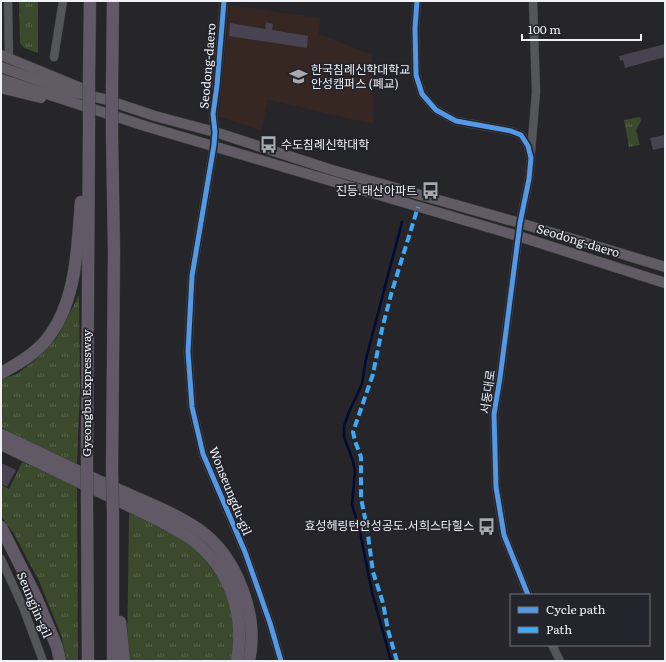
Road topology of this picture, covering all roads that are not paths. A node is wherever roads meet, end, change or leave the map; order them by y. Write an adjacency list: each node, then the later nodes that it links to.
1 (8, 1): 8 (street)
2 (63, 1): 9 (street)
3 (90, 1): 15 (highway, bridge)
4 (113, 1): 28 (highway, bridge)
5 (224, 1): 16 (street, Seodong-daero)
6 (417, 1): 18 (street)
7 (533, 1): 18 (street, 서동대로)
8 (5, 57): 13 (main road)
9 (54, 57)
10 (1, 67): 13 (main road, Seodong-daero)
11 (1, 79): 14 (main road, Seodong-daero)
12 (1, 88): 14 (main road)
13 (104, 98): 16 (main road, Seodong-daero)
14 (104, 112): 17 (main road, Seodong-daero)
15 (89, 125): 23 (highway); 33 (highway, Gyeongbu Expressway, bridge)
16 (215, 132): 17 (street, Wonseungdu-gil); 19 (main road, Seodong-daero)
17 (214, 145): 20 (main road, Seodong-daero); 38 (street, Wonseungdu-gil)
18 (530, 158): 19 (street, 서동대로)
19 (520, 223): 20 (street, 서동대로); 21 (main road, Seodong-daero)
20 (518, 236): 22 (main road, Seodong-daero); 29 (street, 서동대로)
21 (665, 267)
22 (665, 283)
23 (1, 373)
24 (1, 435): 37 (highway)
25 (1, 444): 36 (highway)
26 (1, 527): 32 (highway)
27 (1, 559): 31 (street, Seungjin-gil)
28 (113, 565): 34 (highway); 35 (highway)
29 (528, 594)
30 (552, 646): 39 (street)
31 (43, 661)
32 (60, 661)
33 (88, 661)
34 (112, 661)
35 (124, 661)
36 (237, 661)
37 (249, 661)
38 (281, 661)
39 (560, 661)

